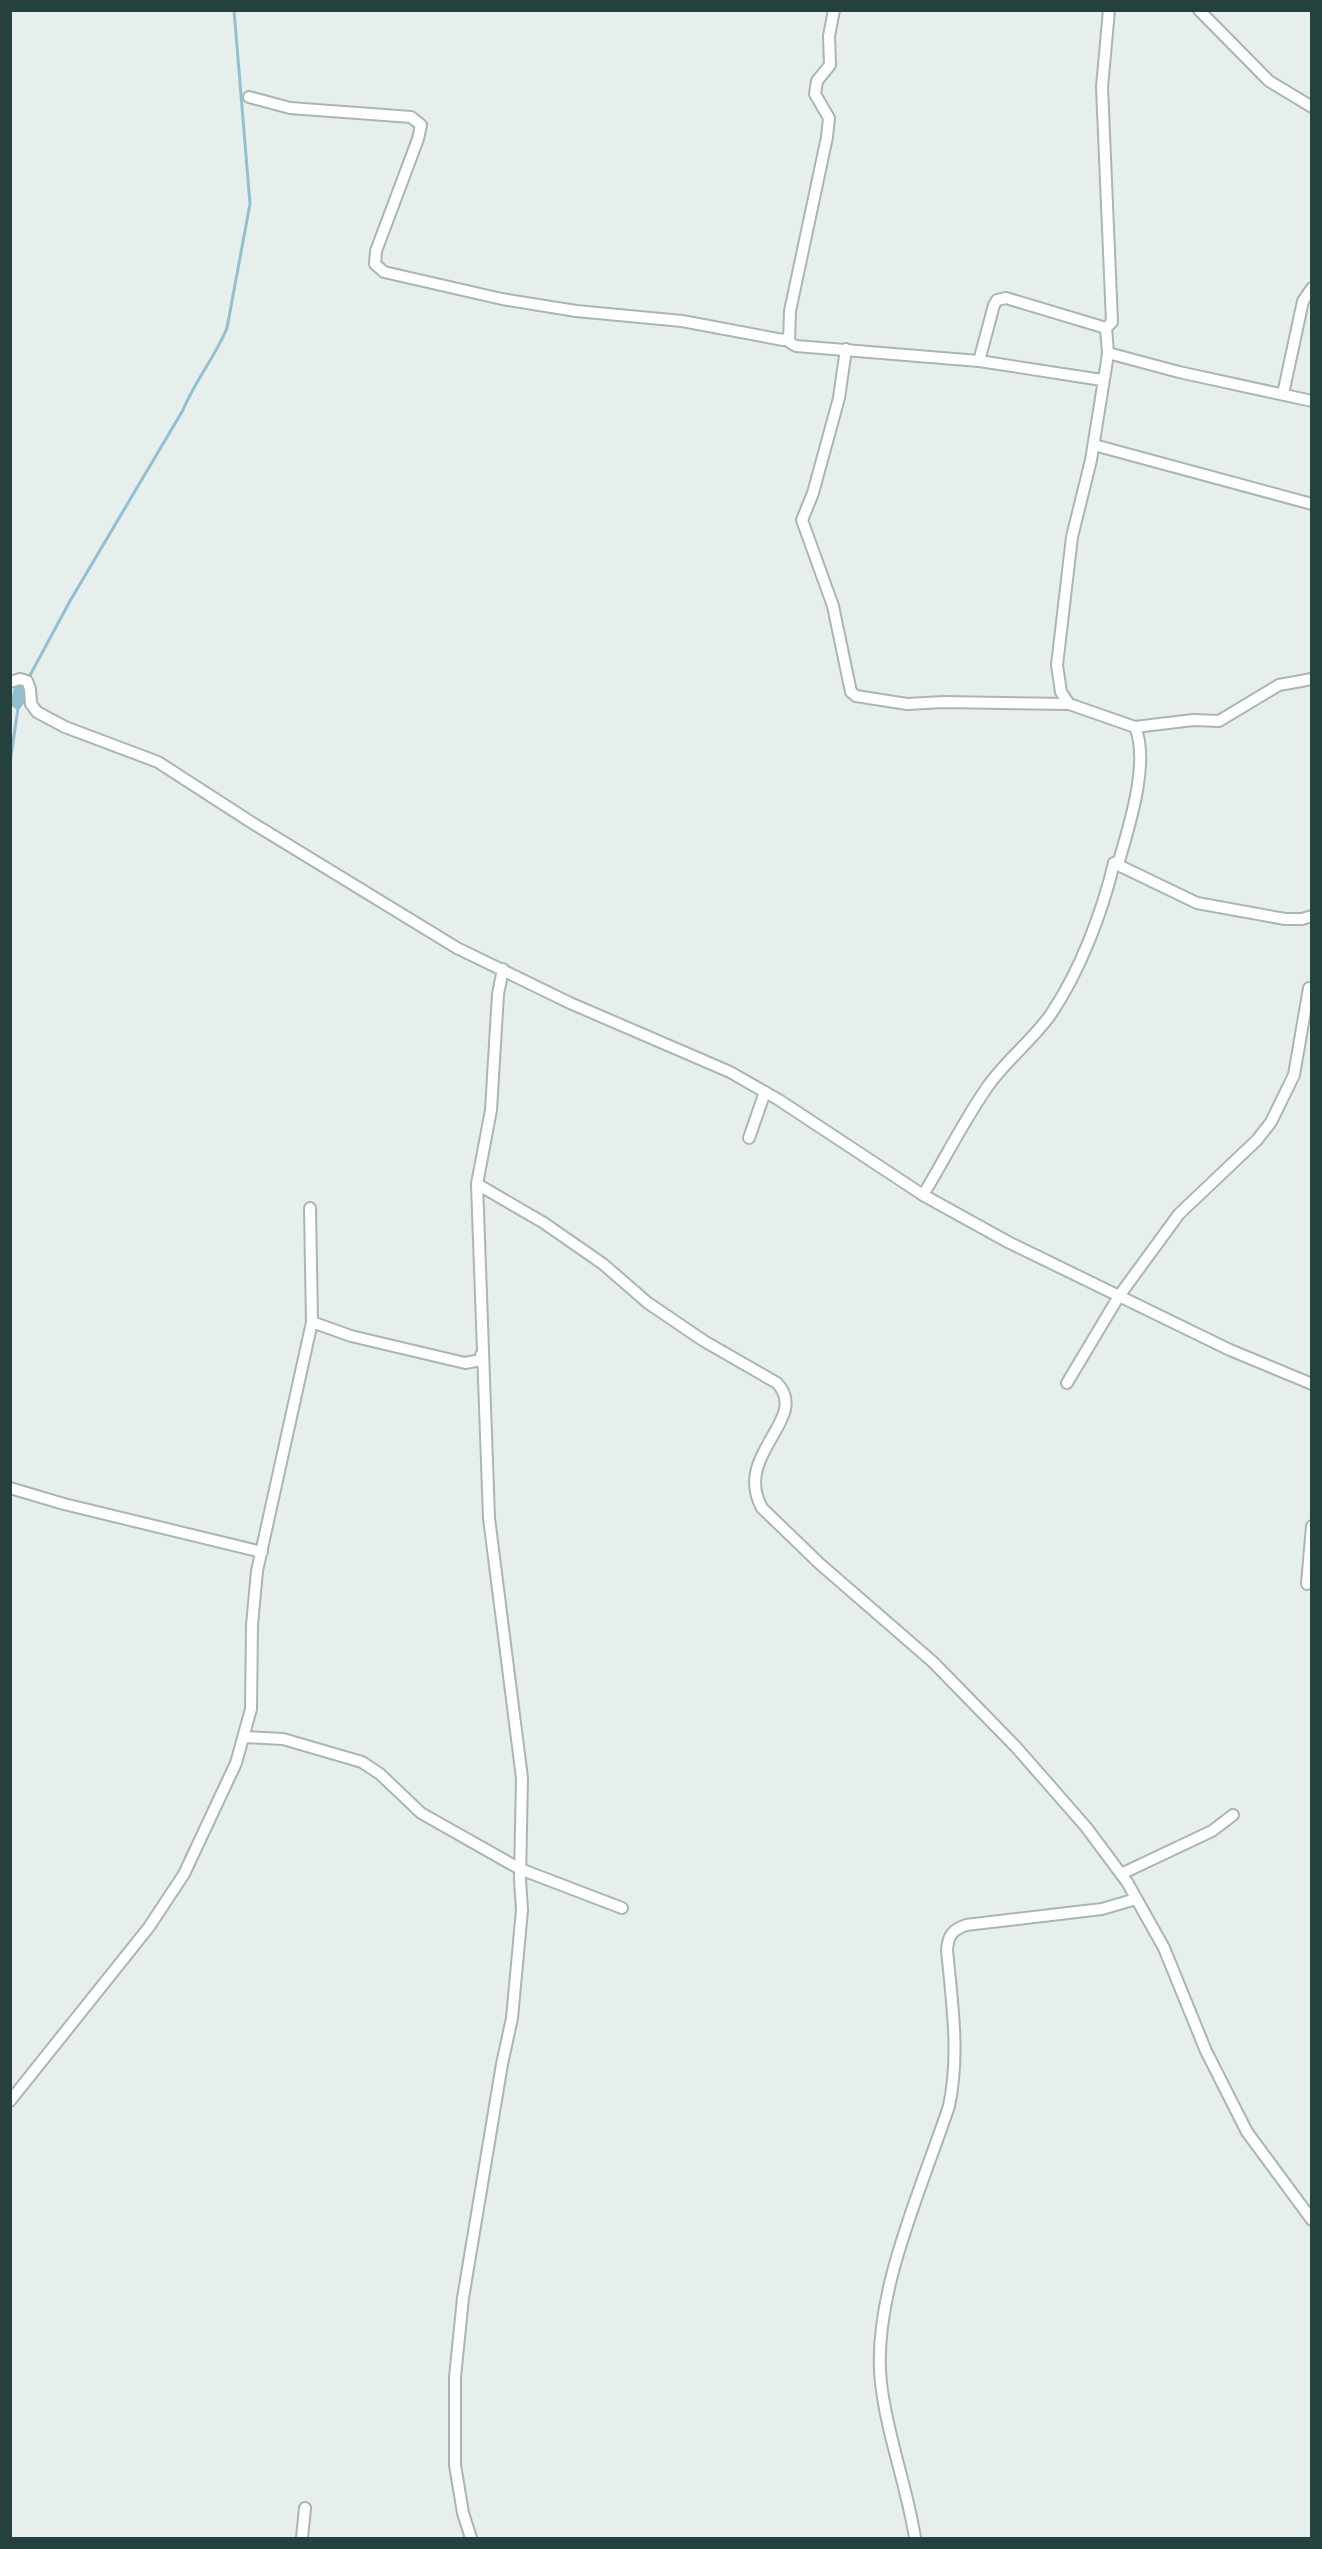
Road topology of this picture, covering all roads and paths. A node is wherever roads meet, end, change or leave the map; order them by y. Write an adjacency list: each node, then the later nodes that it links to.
1 (834, 10): 8 (street)
2 (1109, 10): 7 (street)
3 (1199, 10): 5 (street)
4 (249, 97): 8 (street)
5 (1311, 106)
6 (1311, 288): 13 (street)
7 (1106, 328): 10 (street); 11 (street)
8 (788, 338): 9 (street)
9 (846, 349): 11 (street); 19 (street)
10 (1108, 353): 12 (street); 13 (street)
11 (980, 361): 12 (street)
12 (1102, 380): 15 (street)
13 (1283, 394): 14 (street)
14 (1311, 401)
15 (1094, 445): 16 (street); 19 (street)
16 (1311, 504)
17 (1311, 679): 20 (street)
18 (10, 682): 23 (street)
19 (1069, 704): 20 (street)
20 (1135, 727): 21 (street)
21 (1114, 863): 22 (street); 28 (street)
22 (1311, 916)
23 (503, 969): 25 (street); 27 (street)
24 (1309, 988): 30 (street)
25 (765, 1092): 26 (street); 28 (street)
26 (750, 1138)
27 (477, 1184): 32 (street); 42 (street)
28 (923, 1195): 30 (street)
29 (310, 1208): 31 (street)
30 (1119, 1296): 33 (street); 34 (street)
31 (312, 1322): 32 (street); 37 (street)
32 (481, 1355): 41 (street)
33 (1066, 1383)
34 (1311, 1384)
35 (10, 1488): 37 (street)
36 (1311, 1526): 38 (street)
37 (262, 1552): 39 (street)
38 (1306, 1584)
39 (244, 1737): 41 (street); 45 (street)
40 (1233, 1815): 42 (street)
41 (520, 1869): 44 (street); 49 (street)
42 (1121, 1875): 43 (street)
43 (1136, 1899): 46 (street); 50 (street)
44 (622, 1908)
45 (10, 2101)
46 (1311, 2220)
47 (305, 2508): 48 (street)
48 (302, 2538)
49 (471, 2538)
50 (915, 2538)

